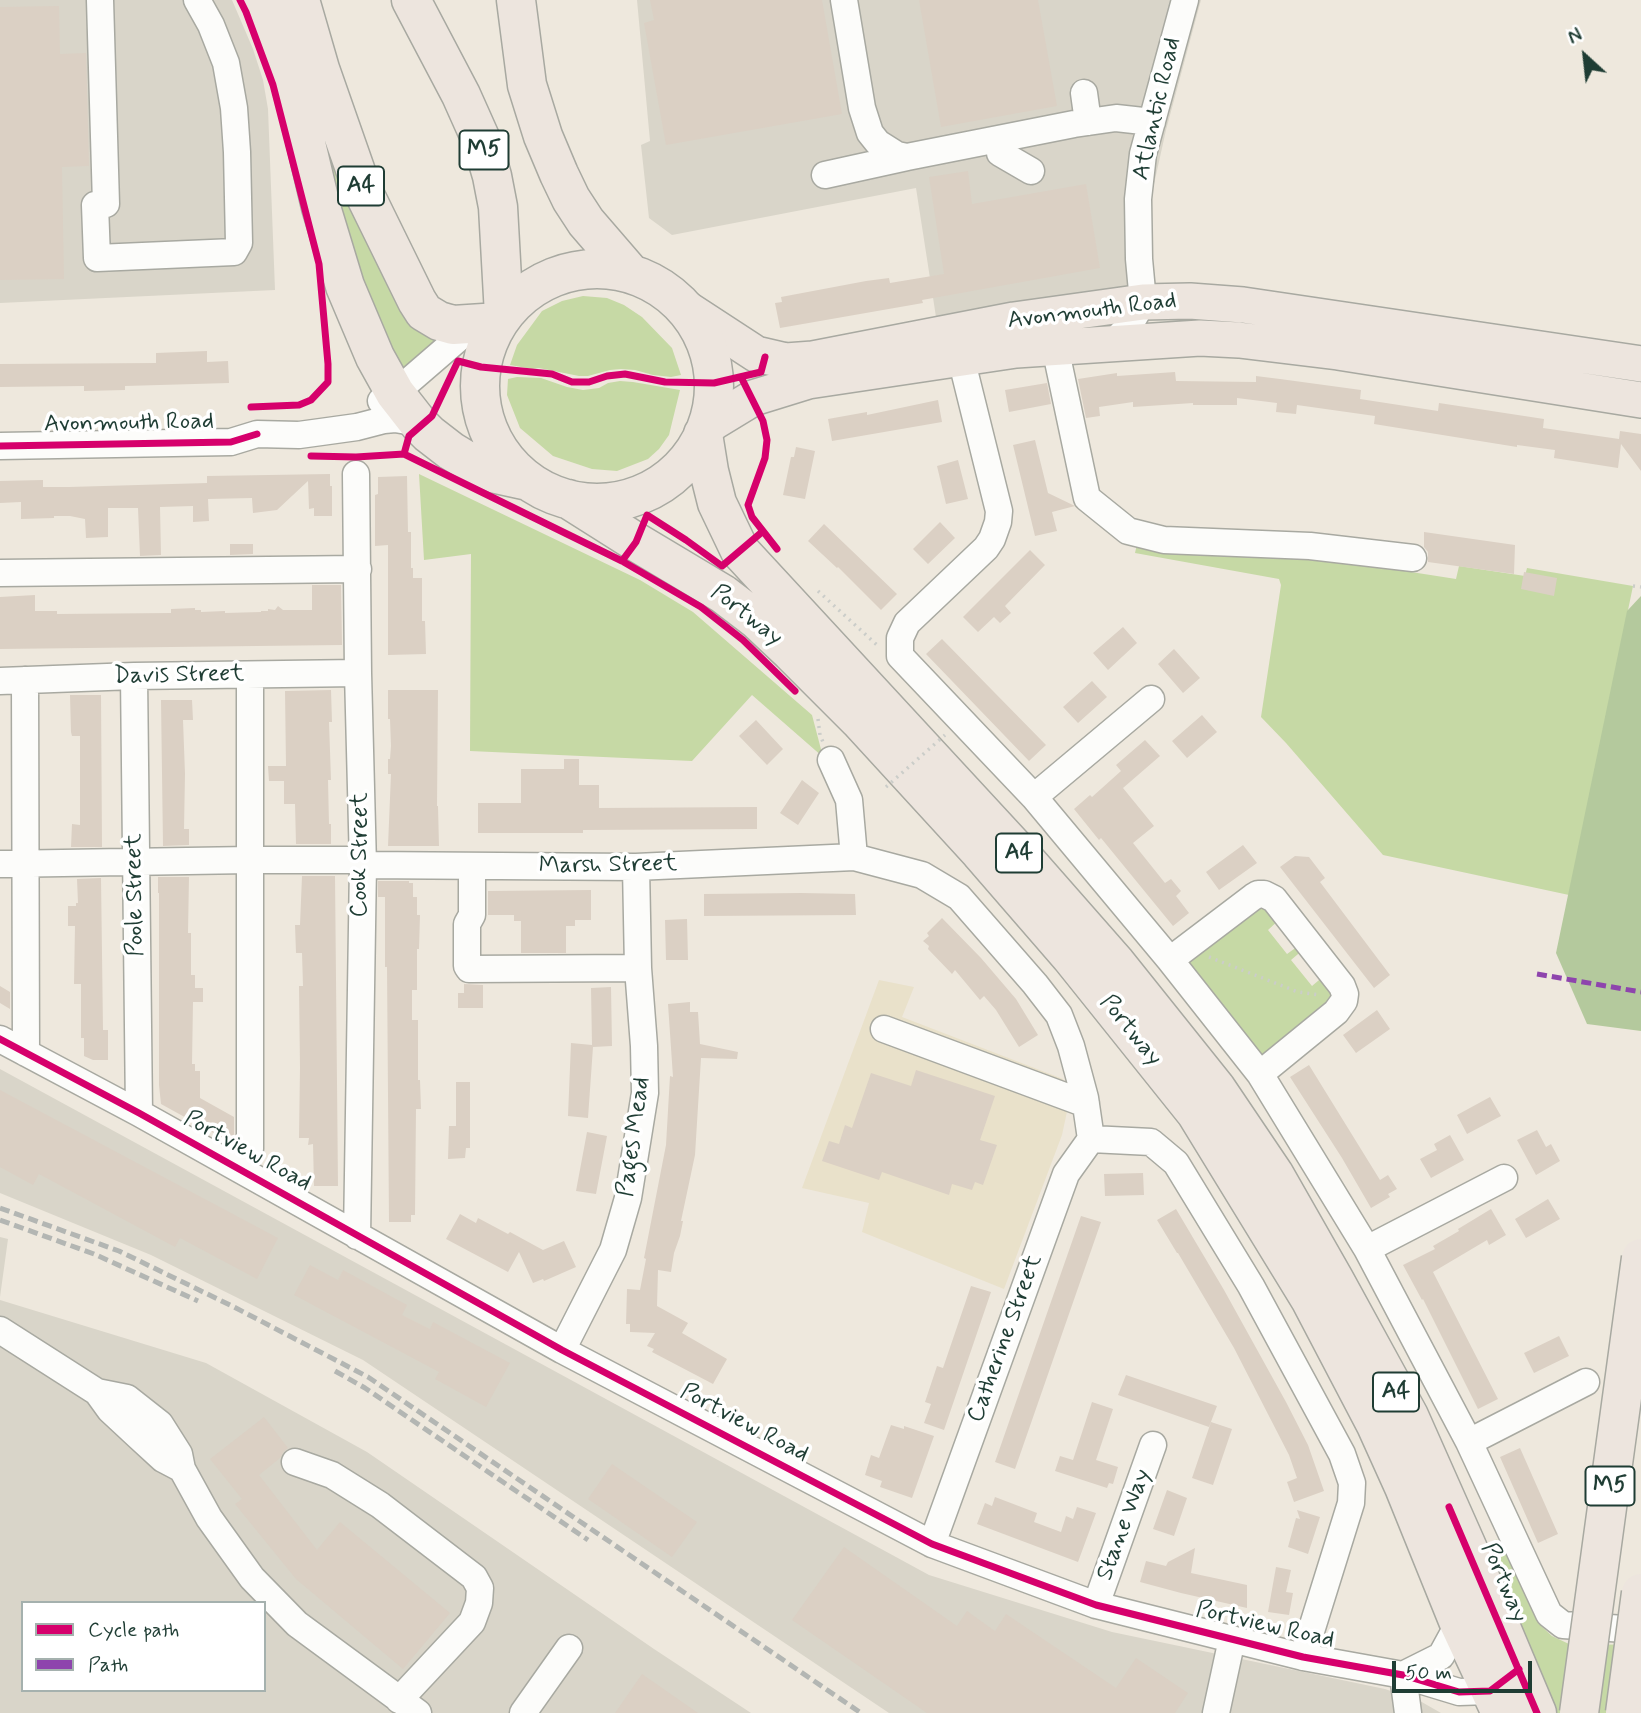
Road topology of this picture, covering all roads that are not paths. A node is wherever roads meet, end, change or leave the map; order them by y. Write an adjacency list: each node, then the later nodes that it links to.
1 (100, 0): 2 (street)
2 (197, 0)
3 (261, 0): 23 (highway, A4)
4 (300, 0): 19 (highway, A4)
5 (411, 0): 19 (highway, M5)
6 (516, 0): 16 (highway, M5)
7 (844, 0): 13 (street)
8 (1185, 0): 11 (street, Atlantic Road)
9 (1084, 93): 10 (street)
10 (1088, 122): 11 (street); 12 (street)
11 (1152, 122): 17 (street, Atlantic Road)
12 (999, 139): 13 (street); 14 (street)
13 (906, 157): 15 (street)
14 (1031, 170)
15 (825, 175)
16 (629, 273): 18 (highway); 19 (highway)
17 (1143, 302): 18 (main road, Avonmouth Road); 20 (street); 21 (street); 25 (main road, Avonmouth Road)
18 (684, 307): 32 (highway)
19 (492, 321): 27 (street); 37 (highway)
20 (1200, 338): 21 (main road, Avonmouth Road); 28 (main road, Avonmouth Road)
21 (1112, 344): 22 (main road, Avonmouth Road)
22 (1055, 347): 24 (main road, Avonmouth Road); 39 (street)
23 (375, 357): 27 (highway, A4); 30 (street)
24 (961, 358): 32 (main road, Avonmouth Road); 48 (street, Portway)
25 (1606, 359): 26 (main road, Avonmouth Road); 28 (street)
26 (1641, 364)
27 (395, 393): 30 (street); 31 (highway, A4)
28 (1600, 394): 29 (main road, Avonmouth Road)
29 (1641, 400)
30 (344, 422): 31 (street, Avonmouth Road); 34 (street, Avonmouth Road)
31 (420, 425): 37 (highway, A4)
32 (705, 430): 38 (highway); 78 (highway, Portway / A4)
33 (0, 431): 34 (street, Avonmouth Road)
34 (72, 436): 35 (street, Avonmouth Road)
35 (0, 446)
36 (356, 474): 40 (street, Cook Street)
37 (530, 482): 38 (highway)
38 (568, 499): 82 (highway, Portway / A4)
39 (1413, 558)
40 (358, 569): 41 (street); 42 (street, Cook Street)
41 (0, 573)
42 (358, 673): 43 (street, Davis Street); 52 (street, Cook Street)
43 (250, 675): 44 (street, Davis Street); 50 (street)
44 (134, 676): 45 (street, Davis Street); 51 (street, Poole Street)
45 (13, 680): 54 (street)
46 (1151, 699): 48 (street)
47 (831, 760): 49 (street)
48 (1034, 797): 57 (street, Portway)
49 (854, 857): 56 (street, Marsh Street); 63 (street, Portway)
50 (250, 860): 51 (street, Marsh Street); 52 (street, Marsh Street); 66 (street)
51 (136, 862): 54 (street, Marsh Street); 64 (street, Poole Street)
52 (363, 863): 55 (street, Marsh Street); 68 (street, Cook Street)
53 (0, 864): 54 (street, Marsh Street)
54 (26, 864): 61 (street)
55 (472, 867): 56 (street, Marsh Street); 58 (street)
56 (636, 867): 58 (street, Pages Mead)
57 (1171, 961): 62 (street, Portway); 62 (street)
58 (638, 968): 72 (street, Pages Mead)
59 (884, 1029): 63 (street)
60 (0, 1039): 61 (street, Portview Road)
61 (26, 1053): 64 (street, Portview Road)
62 (1259, 1074): 69 (street, Portway)
63 (1086, 1104): 65 (street, Portway)
64 (139, 1113): 66 (street, Portview Road)
65 (1091, 1139): 79 (street, Catherine Street); 86 (street)
66 (239, 1169): 68 (street, Portview Road)
67 (1504, 1178): 69 (street)
68 (357, 1236): 72 (street, Portview Road)
69 (1367, 1249): 74 (street, Portway)
70 (1641, 1258): 94 (highway, M5, bridge)
71 (0, 1330): 89 (street)
72 (562, 1350): 79 (street, Portview Road)
73 (1586, 1382): 74 (street)
74 (1469, 1442): 77 (street, Portway)
75 (1153, 1445): 81 (street, Stane Way)
76 (295, 1462): 89 (street)
77 (1490, 1487): 78 (street); 83 (street, Portway)
78 (1449, 1507): 88 (highway, Portway / A4)
79 (932, 1544): 81 (street, Portview Road)
80 (1641, 1593): 95 (highway, bridge)
81 (1096, 1605): 84 (street, Portview Road)
82 (1459, 1623): 87 (street); 88 (highway, Portway / A4)
83 (1641, 1630)
84 (1232, 1639): 86 (street, Portview Road); 91 (street)
85 (569, 1648): 90 (street)
86 (1303, 1657): 87 (street, Portview Road)
87 (1403, 1675): 88 (street, Portview Road); 92 (street)
88 (1503, 1691): 93 (highway, Portway / A4)
89 (409, 1707)
90 (523, 1713)
91 (1216, 1713)
92 (1408, 1713)
93 (1537, 1713)
94 (1579, 1713)
95 (1625, 1713)

